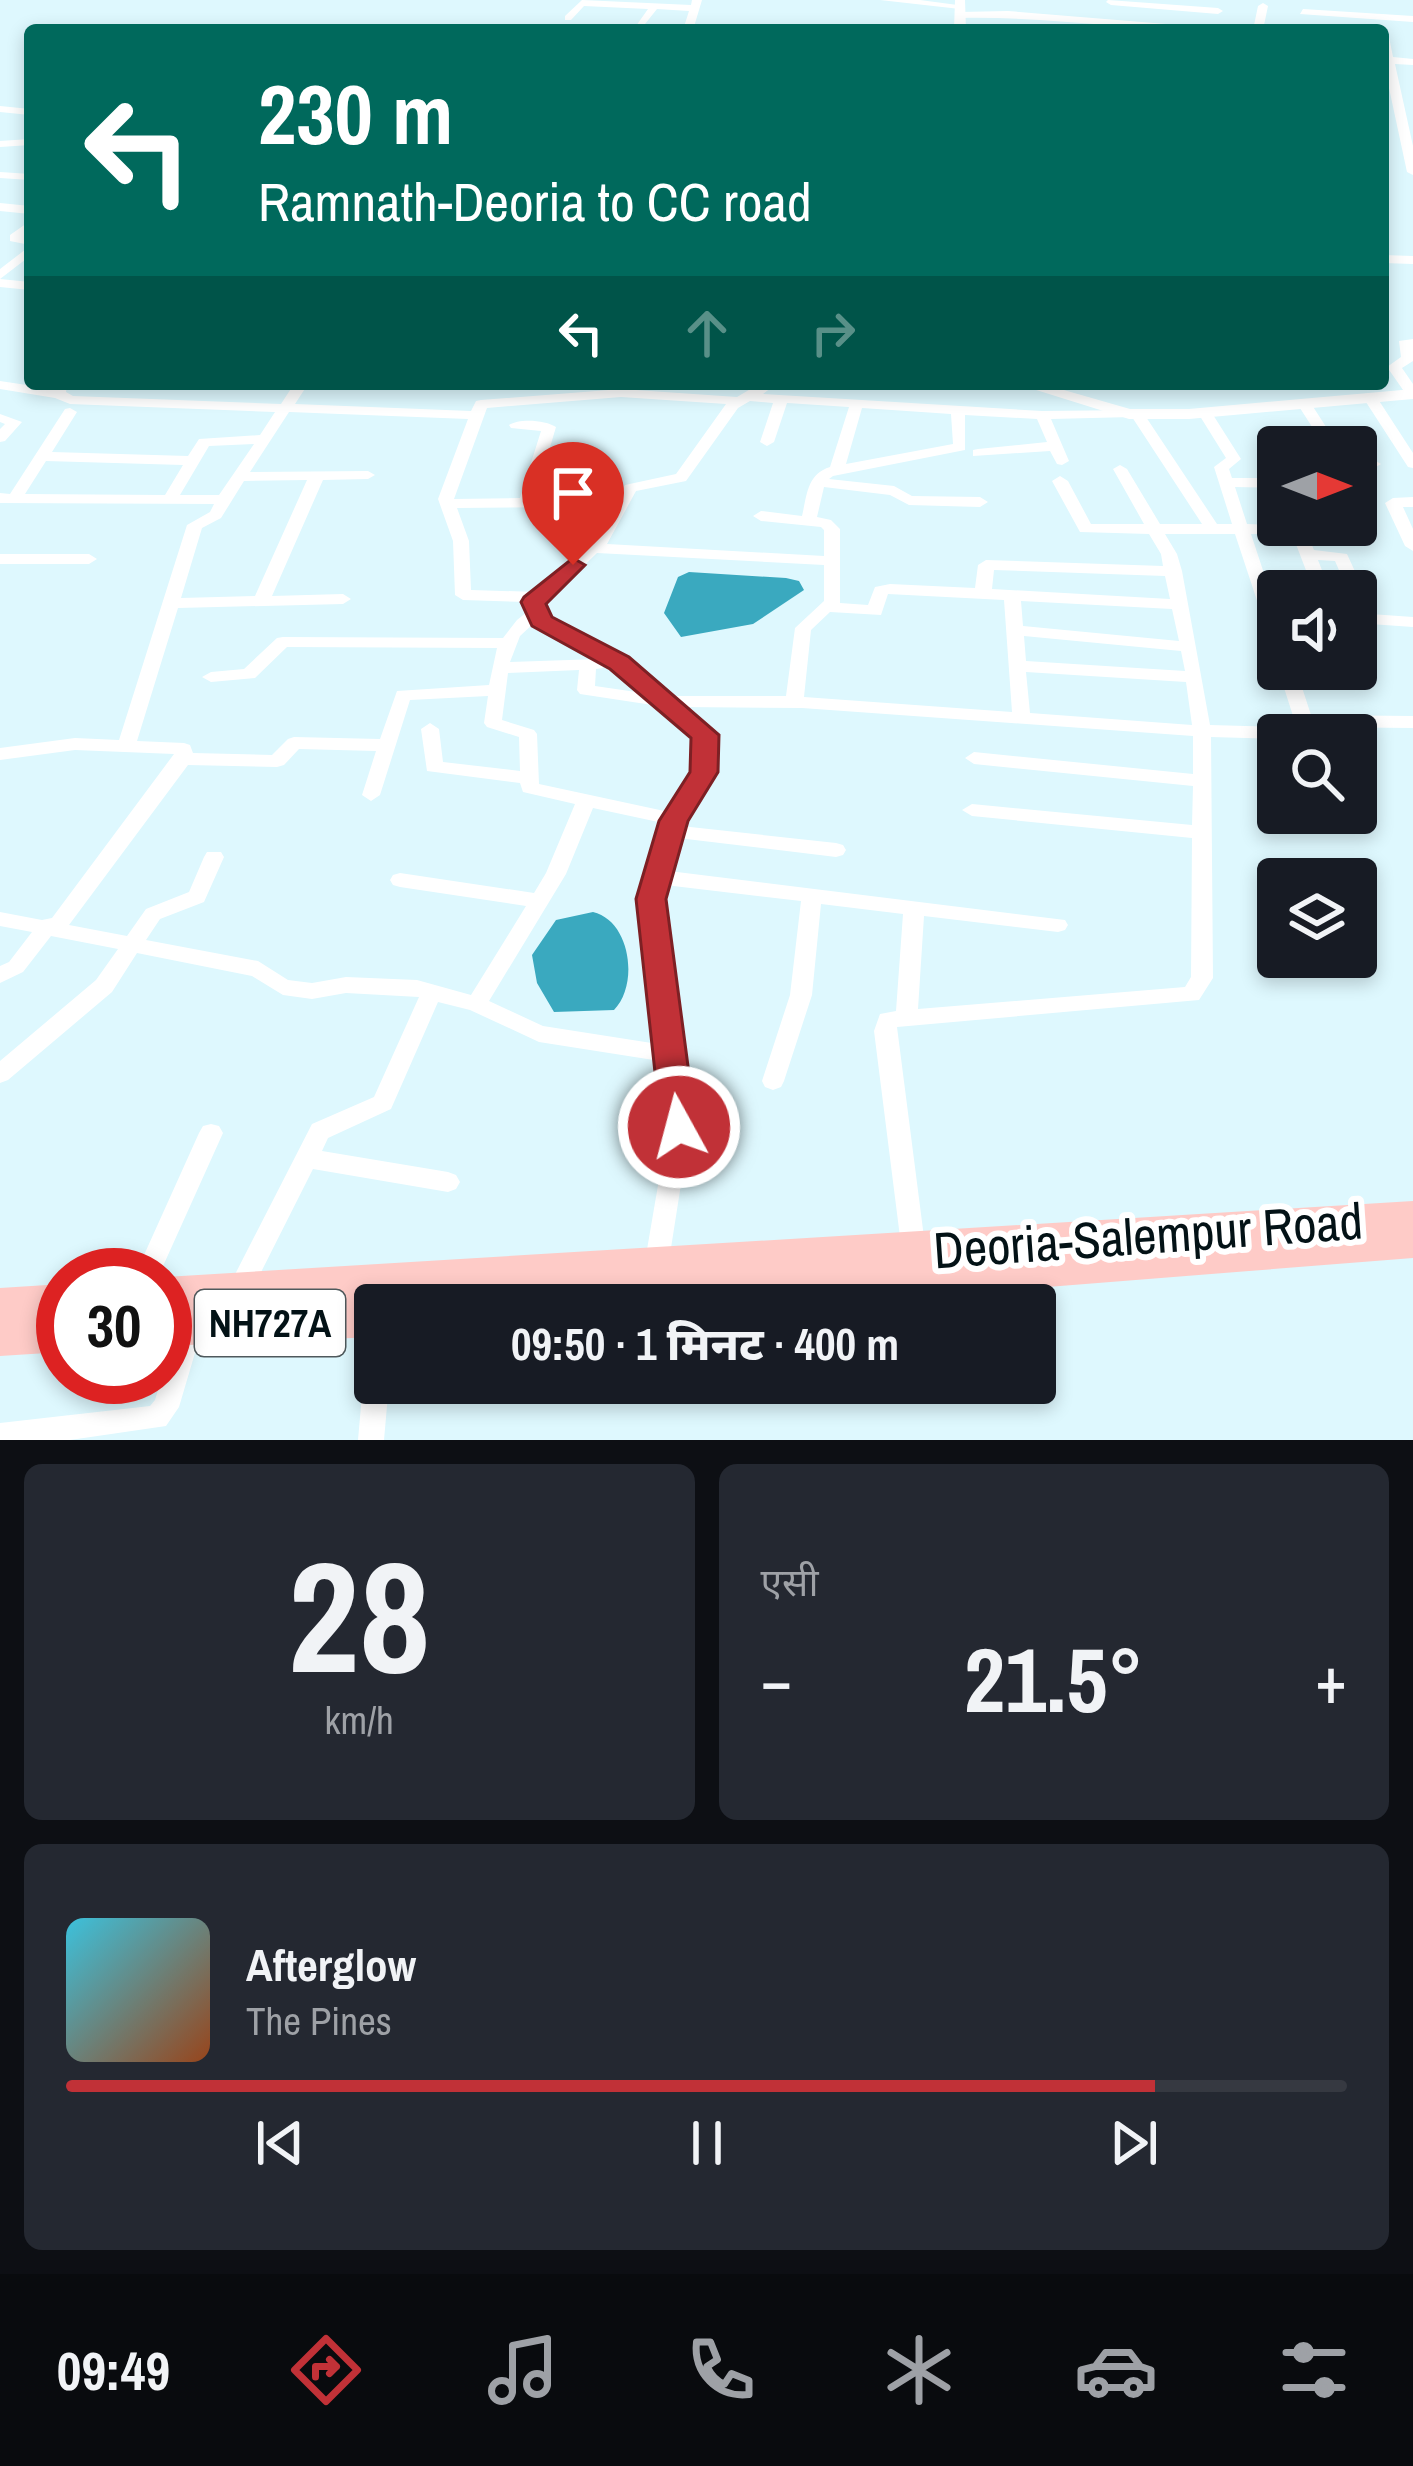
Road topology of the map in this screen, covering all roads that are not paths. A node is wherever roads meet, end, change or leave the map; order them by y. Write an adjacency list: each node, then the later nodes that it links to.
1 (885, 0): 12 (street)
2 (1376, 0): 13 (street)
3 (1112, 2): 7 (street)
4 (609, 3): 9 (street); 14 (street); 17 (street)
5 (696, 4): 9 (street)
6 (1064, 5): 15 (street)
7 (1144, 5): 10 (street); 20 (street)
8 (1263, 5): 21 (street)
9 (655, 6): 18 (street)
10 (1219, 6)
11 (1302, 6): 13 (street)
12 (960, 7): 15 (street)
13 (1380, 17): 16 (street); 22 (street)
14 (568, 18)
15 (1060, 18): 19 (street)
16 (1413, 19)
17 (599, 20)
18 (642, 24)
19 (1126, 24)
20 (1137, 24)
21 (1259, 24)
22 (1382, 24)
23 (1390, 80): 24 (street); 25 (street)
24 (1413, 83)
25 (1409, 137): 26 (street)
26 (1413, 172)
27 (24, 242): 28 (street)
28 (0, 279)
29 (1409, 343): 40 (street)
30 (64, 390): 42 (street)
31 (133, 390): 42 (street)
32 (297, 390): 43 (street)
33 (487, 390): 46 (street)
34 (542, 390): 46 (street)
35 (591, 390): 41 (street)
36 (870, 390): 45 (street)
37 (1046, 390): 50 (street)
38 (775, 392): 41 (street); 45 (street); 57 (street)
39 (1362, 394): 40 (street); 44 (street); 62 (street)
40 (1413, 394)
41 (745, 399): 86 (street)
42 (128, 403): 43 (street)
43 (287, 405): 46 (street); 56 (street)
44 (1305, 405): 49 (street); 54 (street)
45 (861, 406): 47 (street); 64 (street)
46 (479, 410): 77 (street)
47 (958, 410): 51 (street); 64 (street)
48 (70, 412): 60 (street)
49 (1205, 413): 50 (street); 70 (street)
50 (1133, 414): 51 (street); 82 (street)
51 (1042, 415): 59 (street)
52 (0, 418): 55 (street)
53 (516, 425): 78 (street)
54 (1318, 426)
55 (0, 438)
56 (265, 439): 61 (street); 67 (street)
57 (767, 442)
58 (581, 452): 78 (street)
59 (978, 453)
60 (42, 456): 61 (street); 72 (street)
61 (193, 461): 73 (street)
62 (1413, 464)
63 (1120, 470): 84 (street)
64 (836, 471): 69 (street)
65 (368, 475): 66 (street)
66 (317, 476): 67 (street); 98 (street)
67 (239, 477): 74 (street)
68 (1060, 481): 84 (street)
69 (818, 482): 75 (street); 81 (street)
70 (1226, 482): 71 (street); 83 (street)
71 (1257, 483)
72 (9, 498): 73 (street); 79 (street)
73 (170, 499): 74 (street)
74 (224, 499): 99 (street)
75 (980, 502)
76 (1413, 502): 85 (street)
77 (448, 504): 78 (street); 101 (street)
78 (526, 504)
79 (0, 513)
80 (761, 516): 81 (street)
81 (808, 521): 90 (street)
82 (1212, 528): 83 (street); 84 (street)
83 (1240, 528): 87 (street); 94 (street)
84 (1158, 530): 93 (street)
85 (1413, 546)
86 (592, 548): 90 (street); 101 (street)
87 (1309, 554): 91 (street); 92 (street)
88 (89, 559): 89 (street)
89 (1, 561)
90 (832, 561): 102 (street)
91 (1315, 570)
92 (1347, 570)
93 (1174, 571): 95 (street); 100 (street)
94 (1257, 571)
95 (983, 593): 96 (street); 102 (street)
96 (1012, 594): 100 (street); 105 (street)
97 (343, 599): 98 (street)
98 (261, 601): 99 (street)
99 (171, 603): 123 (street)
100 (1180, 604): 107 (street)
101 (537, 606): 106 (street); 108 (street)
102 (827, 607): 116 (street)
103 (1377, 619): 104 (street)
104 (1413, 622)
105 (1014, 630): 107 (street); 110 (street)
106 (505, 643): 111 (street); 113 (street)
107 (1189, 646): 112 (street)
108 (620, 663): 109 (street); 115 (street)
109 (588, 664): 111 (street); 115 (street)
110 (1017, 665): 112 (street); 117 (street)
111 (502, 668): 114 (street)
112 (1194, 676): 121 (street)
113 (211, 677)
114 (498, 690): 124 (street); 128 (street)
115 (664, 701): 116 (street); 133 (street)
116 (794, 702): 117 (street)
117 (1021, 718): 121 (street)
118 (1377, 722): 119 (street)
119 (1413, 722)
120 (430, 729): 128 (street)
121 (1202, 731): 122 (street); 129 (street)
122 (1257, 733)
123 (127, 745): 125 (street); 127 (street)
124 (388, 745): 127 (street); 130 (street)
125 (0, 754)
126 (974, 758): 129 (street)
127 (183, 759): 144 (street)
128 (526, 778): 131 (street)
129 (1202, 781): 134 (street)
130 (370, 795)
131 (585, 803): 133 (street); 140 (street)
132 (972, 810): 134 (street)
133 (674, 825): 135 (street); 137 (street)
134 (1202, 832): 149 (street)
135 (836, 850)
136 (214, 857): 145 (street)
137 (657, 877): 139 (street); 150 (street)
138 (400, 880): 140 (street)
139 (812, 896): 141 (street); 152 (street)
140 (539, 901): 148 (street)
141 (914, 908): 143 (street); 149 (street)
142 (0, 919): 144 (street)
143 (1058, 925)
144 (53, 926): 145 (street); 146 (street)
145 (134, 943): 147 (street); 151 (street)
146 (0, 975)
147 (432, 992): 148 (street); 154 (street)
148 (476, 1004): 150 (street)
149 (907, 1014): 159 (street)
150 (670, 1054): 160 (street)
151 (0, 1074)
152 (773, 1081)
153 (211, 1133): 158 (street)
154 (307, 1158): 155 (street); 162 (street)
155 (448, 1182)
156 (1413, 1218): 159 (highway, Deoria-Salempur Road / NH727A)
157 (1413, 1241): 159 (highway, Deoria-Salempur Road / NH727A)
158 (159, 1248)
159 (915, 1266): 160 (highway, Deoria-Salempur Road / NH727A)
160 (653, 1283): 161 (highway, Deoria-Salempur Road / NH727A); 162 (highway, Deoria-Salempur Road / NH727A)
161 (650, 1284)
162 (239, 1290): 165 (highway, Deoria-Salempur Road / NH727A)
163 (36, 1304): 164 (highway)
164 (0, 1306)
165 (192, 1309)
166 (192, 1316): 167 (highway, NH727A)
167 (354, 1318)
168 (36, 1335): 169 (highway)
169 (0, 1337)
170 (166, 1404): 172 (street)
171 (374, 1404): 173 (street)
172 (0, 1436)
173 (371, 1440)

